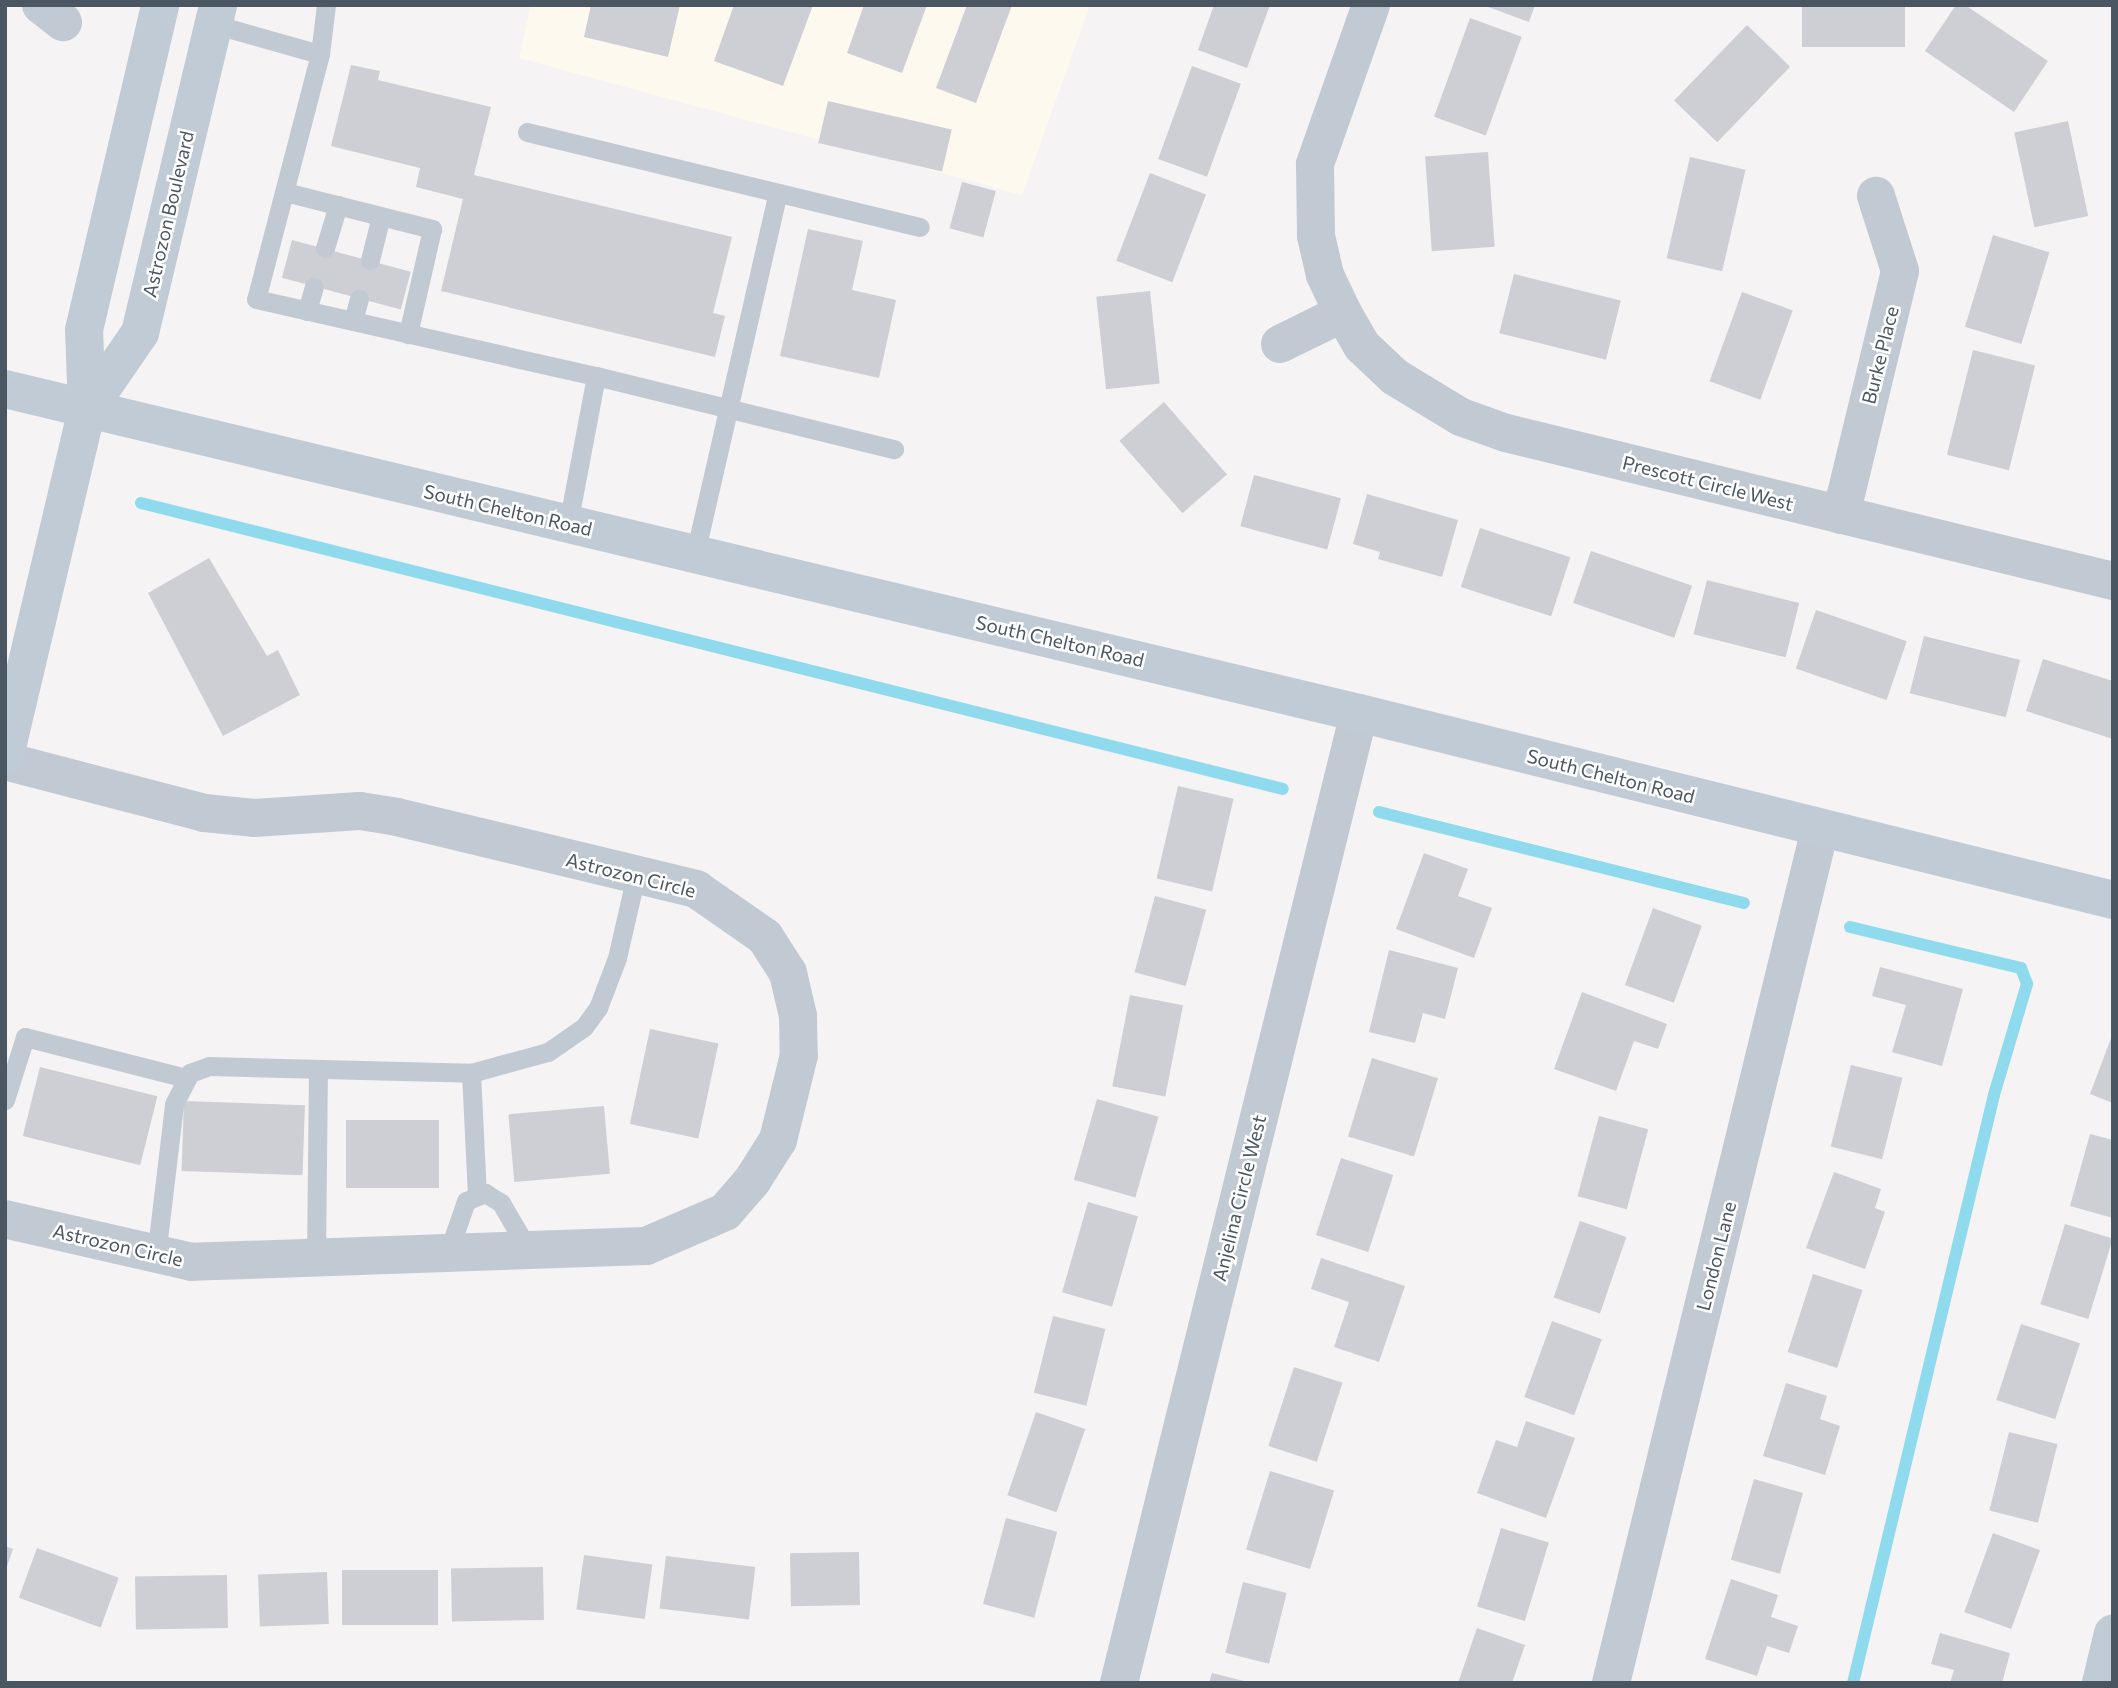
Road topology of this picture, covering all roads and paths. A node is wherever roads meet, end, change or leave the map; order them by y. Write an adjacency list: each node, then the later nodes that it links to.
1 (160, 5): 25 (main road, Astrozon Boulevard)
2 (326, 5): 5 (lane)
3 (1371, 5): 18 (street, Prescott Circle West)
4 (216, 15): 5 (lane); 25 (main road, Astrozon Boulevard)
5 (320, 54): 7 (lane)
6 (527, 132): 8 (lane)
7 (285, 192): 10 (lane); 17 (lane)
8 (778, 193): 12 (lane); 24 (lane)
9 (1876, 196): 27 (street, Burke Place)
10 (338, 205): 11 (lane); 13 (lane)
11 (381, 216): 14 (lane); 20 (lane)
12 (920, 227)
13 (326, 248)
14 (370, 260)
15 (314, 287): 17 (lane)
16 (359, 299): 19 (lane)
17 (307, 311): 19 (lane)
18 (1343, 313): 21 (street); 27 (street, Prescott Circle West)
19 (354, 321): 20 (lane)
20 (408, 334): 22 (lane)
21 (1280, 344)
22 (596, 376): 24 (lane); 28 (lane)
23 (5, 389): 25 (main road, South Chelton Road)
24 (725, 408): 26 (lane); 29 (lane)
25 (87, 410): 28 (main road, South Chelton Road); 32 (main road, Astrozon Boulevard)
26 (894, 449)
27 (1841, 515): 30 (street, Prescott Circle West)
28 (568, 524): 29 (main road, South Chelton Road)
29 (695, 554): 31 (main road, South Chelton Road)
30 (2113, 582)
31 (1359, 713): 33 (main road, South Chelton Road); 47 (street, Anjelina Circle West)
32 (5, 758): 34 (street, Astrozon Circle)
33 (1821, 829): 35 (main road, South Chelton Road); 48 (street, London Lane)
34 (636, 875): 37 (lane); 42 (street, Astrozon Circle)
35 (2113, 900)
36 (318, 1071): 37 (lane); 38 (lane); 45 (lane)
37 (471, 1073): 40 (lane)
38 (186, 1078): 39 (lane); 44 (lane)
39 (5, 1100)
40 (478, 1194): 42 (lane); 43 (lane)
41 (5, 1219): 44 (street, Astrozon Circle)
42 (529, 1251): 43 (street, Astrozon Circle)
43 (447, 1254): 45 (street, Astrozon Circle)
44 (156, 1256): 45 (street, Astrozon Circle)
45 (316, 1259)
46 (2113, 1633): 49 (main road)
47 (1119, 1683)
48 (1611, 1683)
49 (2101, 1683)

